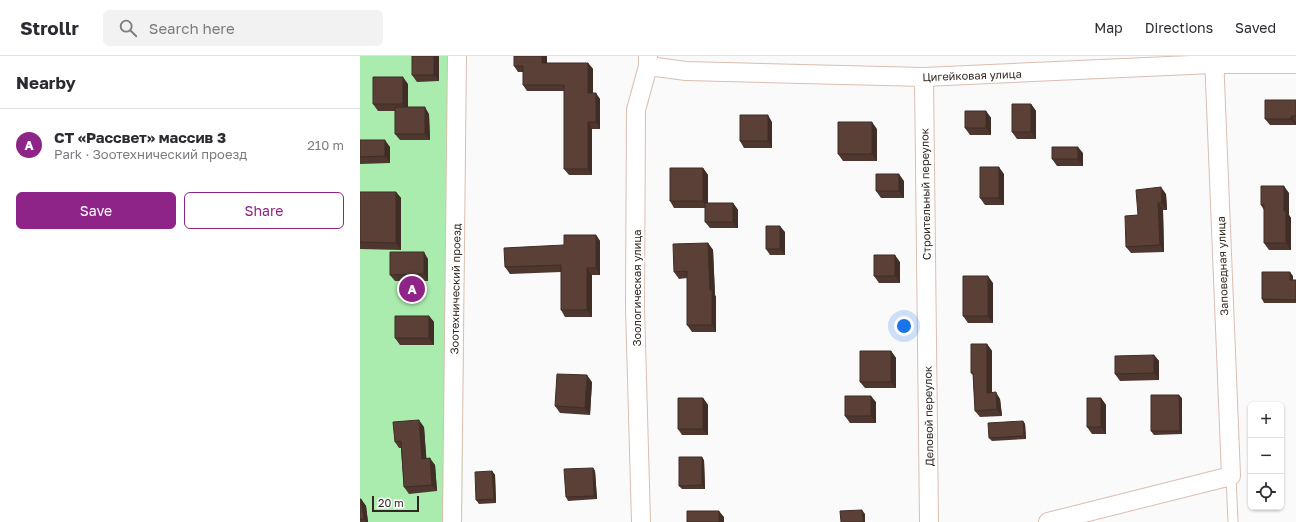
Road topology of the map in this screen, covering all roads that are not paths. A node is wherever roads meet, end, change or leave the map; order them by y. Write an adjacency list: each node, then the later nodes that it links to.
1 (457, 56): 8 (street, Зоотехнический проезд)
2 (1214, 60): 4 (street, Цигейковая улица); 5 (street, Цигейковая улица); 7 (street, Заповедная улица)
3 (648, 61): 5 (street, Цигейковая улица); 9 (street, Зоологическая улица)
4 (1296, 64)
5 (924, 77): 6 (street, Строительный переулок)
6 (926, 310): 10 (street, Деловой переулок)
7 (1231, 476): 11 (street); 12 (lane)
8 (452, 522)
9 (641, 522)
10 (929, 522)
11 (1048, 522)
12 (1233, 522)

